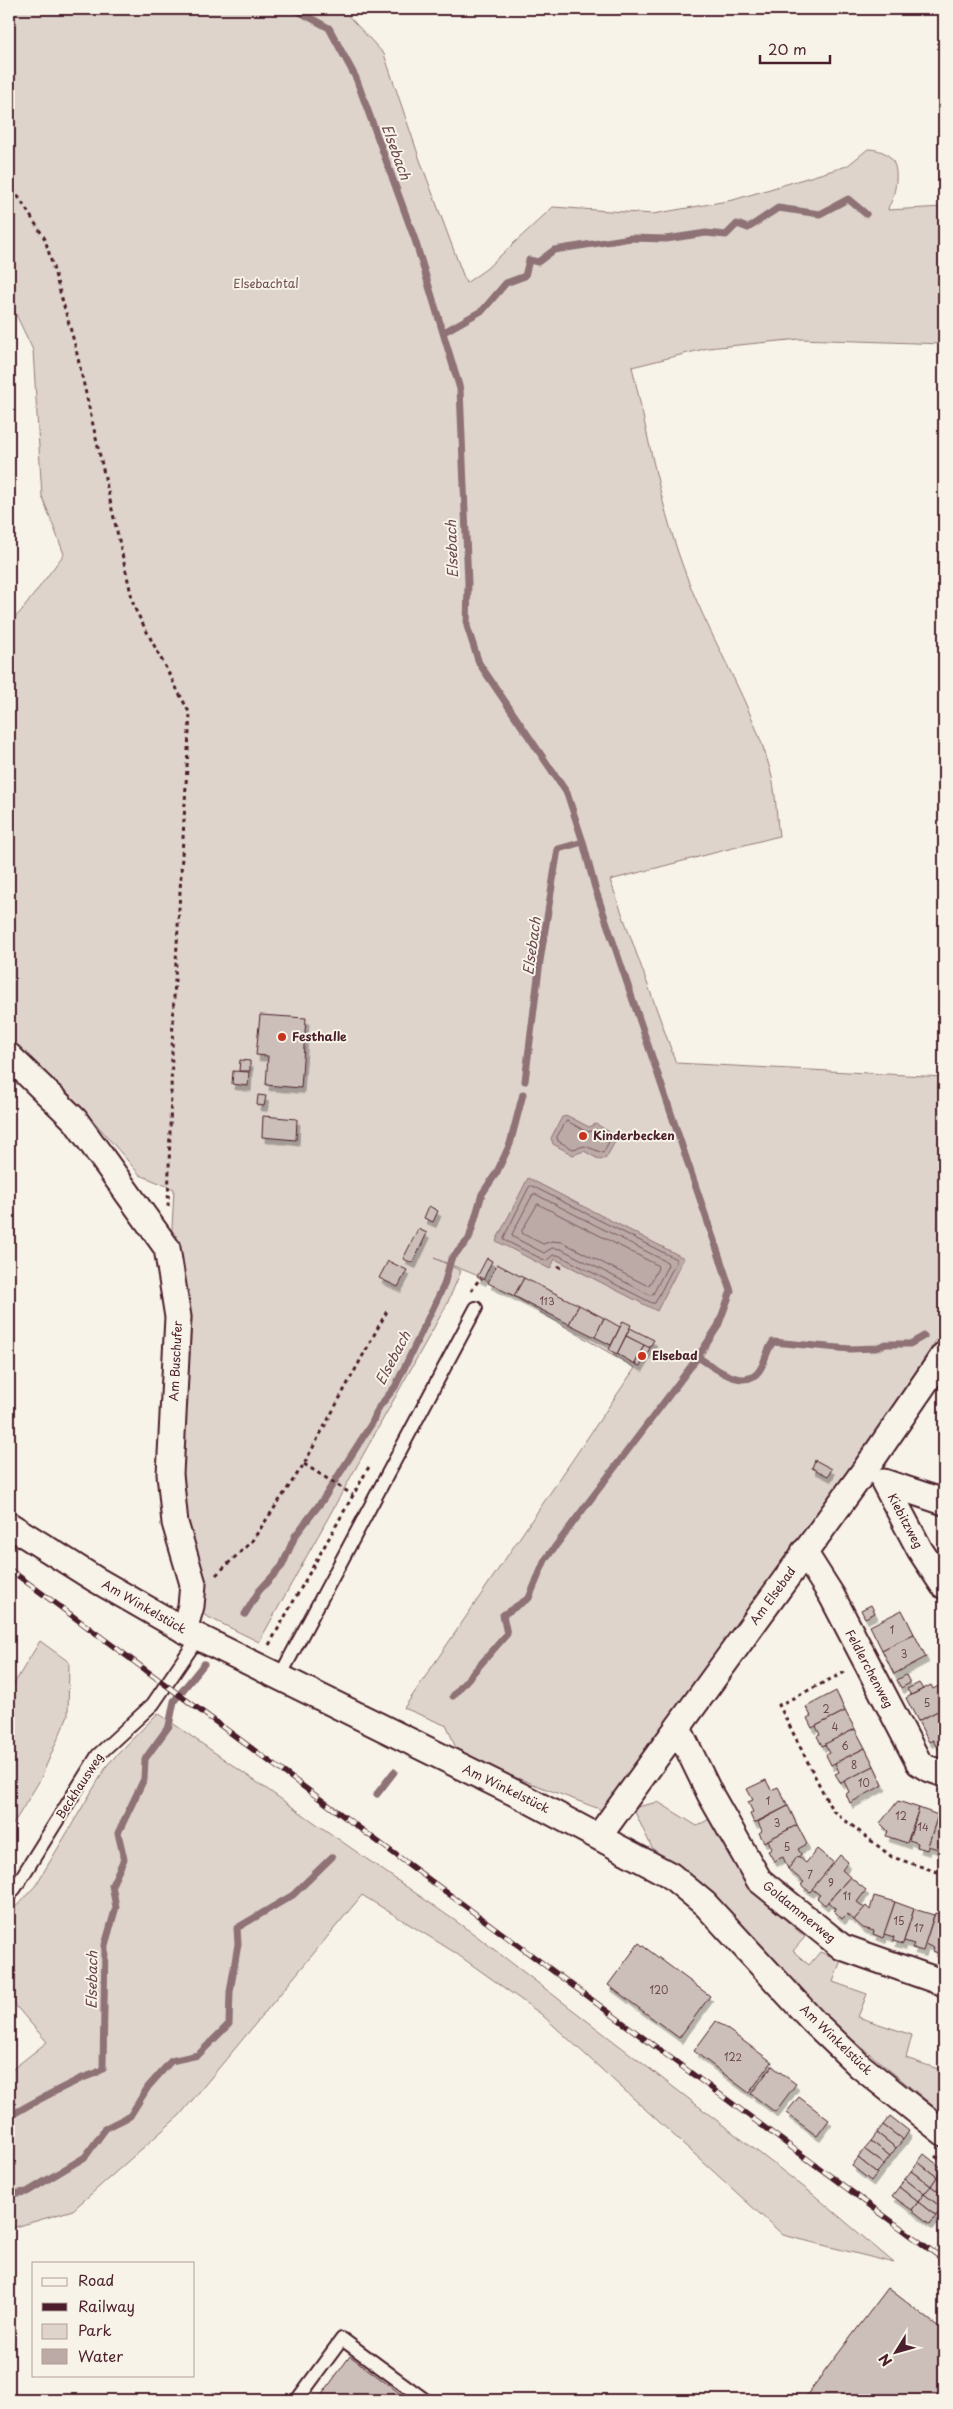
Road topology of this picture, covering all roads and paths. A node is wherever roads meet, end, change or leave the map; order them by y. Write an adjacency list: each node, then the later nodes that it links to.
1 (9, 182): 3 (path)
2 (9, 1056): 15 (street, Am Buschufer)
3 (168, 1209)
4 (558, 1266): 5 (path)
5 (566, 1270)
6 (476, 1308): 19 (lane)
7 (387, 1310): 9 (path)
8 (944, 1355): 10 (street, Am Elsebad)
9 (304, 1464): 11 (path); 15 (path)
10 (876, 1474): 12 (street, Kiebitzweg); 14 (street, Am Elsebad); 16 (street, Kiebitzweg)
11 (353, 1495)
12 (944, 1502)
13 (9, 1525): 17 (street, Am Winkelstück)
14 (804, 1552): 18 (street, Feldlerchenweg); 20 (street, Am Elsebad)
15 (193, 1584): 17 (street, Am Buschufer)
16 (943, 1585)
17 (191, 1634): 19 (street, Am Winkelstück); 24 (lane, Beckhausweg)
18 (865, 1662): 21 (street, Feldlerchenweg); 23 (path)
19 (279, 1678): 22 (street, Am Winkelstück)
20 (678, 1728): 22 (street, Am Elsebad); 25 (street, Goldammerweg)
21 (944, 1774)
22 (599, 1836): 26 (street, Am Winkelstück)
23 (944, 1874)
24 (9, 1895)
25 (944, 1983)
26 (944, 2133)
27 (297, 2400): 28 (lane)
28 (425, 2400)

